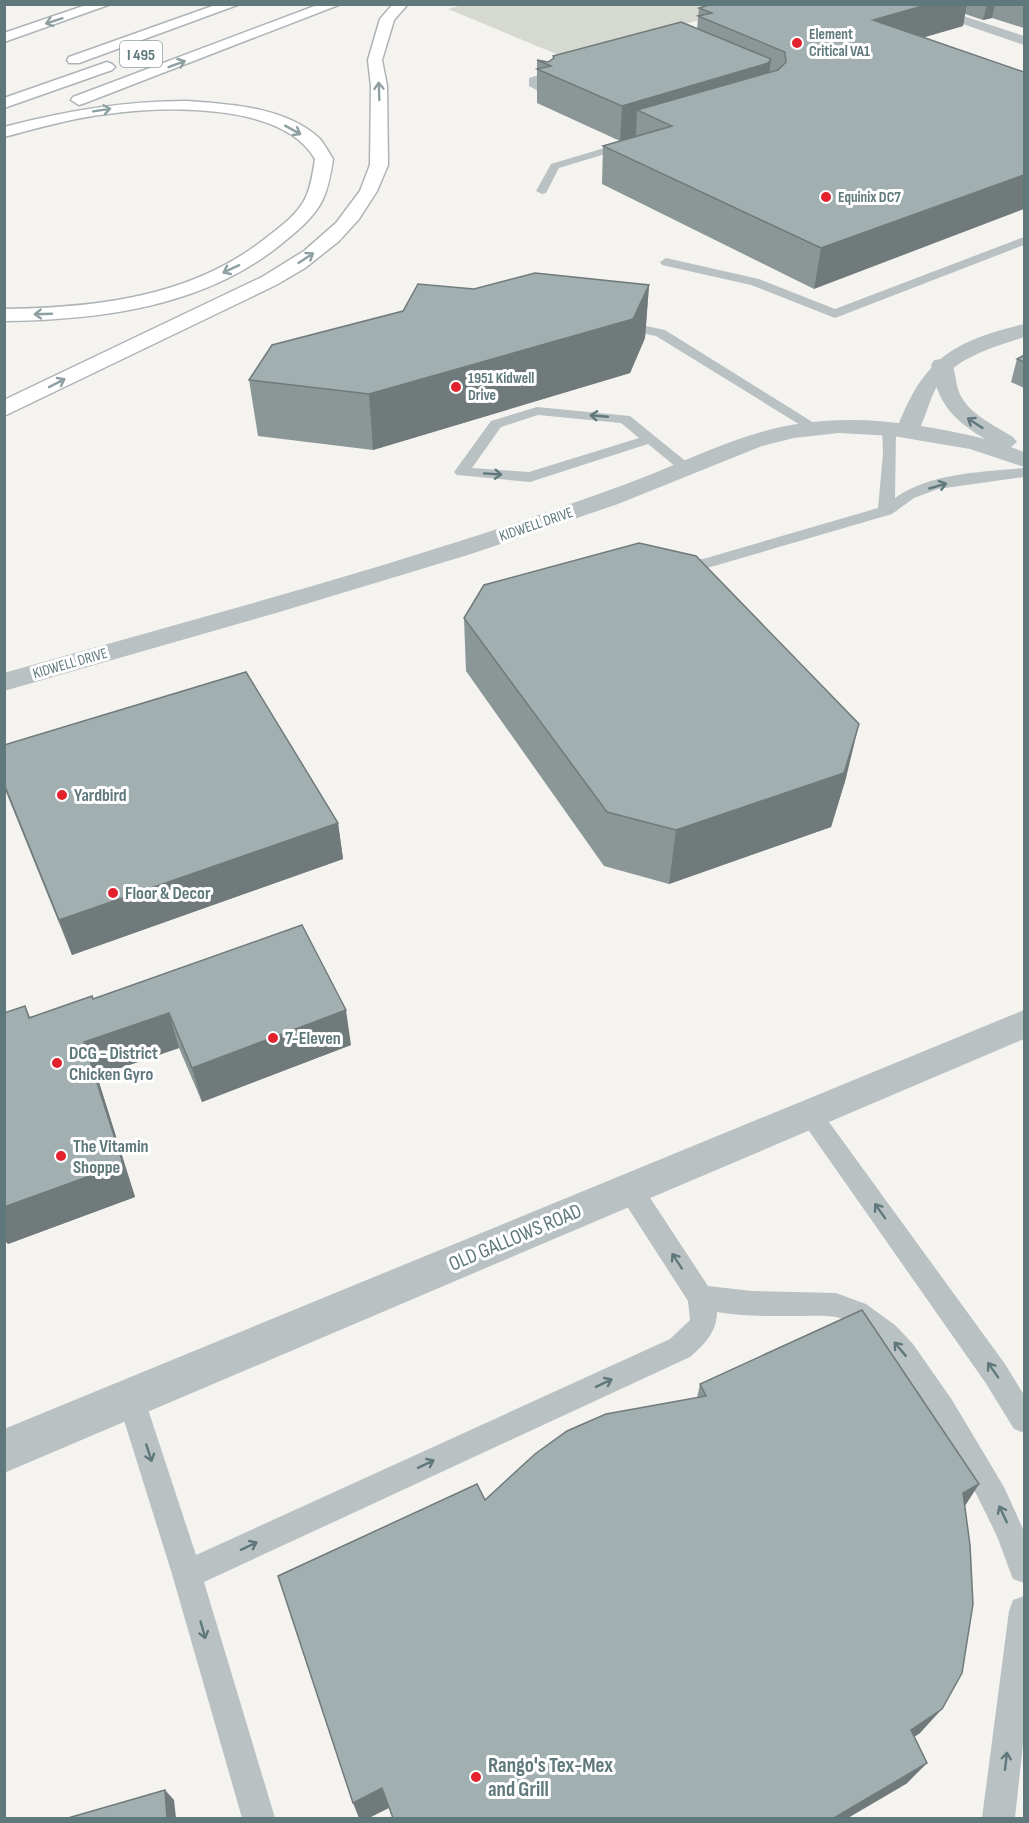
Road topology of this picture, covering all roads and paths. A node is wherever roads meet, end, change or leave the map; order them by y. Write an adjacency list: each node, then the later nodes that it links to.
1 (59, 4): 7 (highway)
2 (104, 4): 8 (highway, one-way to 8)
3 (233, 4): 11 (highway, I 495)
4 (334, 4): 15 (highway, one-way to 4)
5 (401, 4): 24 (highway, one-way to 5)
6 (912, 4): 9 (street)
7 (37, 11)
8 (4, 38)
9 (1024, 41)
10 (120, 62): 14 (highway, I 495)
11 (61, 65)
12 (576, 67): 13 (lane)
13 (546, 91)
14 (4, 104)
15 (4, 130): 20 (highway, one-way to 20)
16 (645, 139): 17 (lane)
17 (542, 191)
18 (1024, 242): 19 (lane)
19 (666, 262)
20 (4, 315)
21 (605, 321): 25 (lane)
22 (1024, 330): 23 (street)
23 (942, 365): 26 (street); 28 (street, one-way to 23)
24 (4, 409)
25 (815, 428): 26 (street, KIDWELL DRIVE); 30 (street, KIDWELL DRIVE)
26 (898, 431): 29 (street, KIDWELL DRIVE); 32 (lane)
27 (650, 439): 27 (lane, one-way to 27); 30 (lane)
28 (1024, 454)
29 (1024, 460)
30 (686, 468): 34 (street, KIDWELL DRIVE)
31 (1024, 472): 32 (lane, one-way to 31)
32 (886, 511): 33 (lane)
33 (661, 567)
34 (4, 682)
35 (1024, 1024): 36 (street, OLD GALLOWS ROAD)
36 (810, 1114): 37 (street, OLD GALLOWS ROAD); 40 (lane, one-way to 36)
37 (630, 1189): 38 (lane, one-way to 37); 39 (street, OLD GALLOWS ROAD)
38 (700, 1296): 42 (lane, one-way to 38); 43 (lane, one-way to 38)
39 (131, 1398): 41 (street, OLD GALLOWS ROAD); 43 (lane, one-way to 43)
40 (1024, 1419)
41 (4, 1451)
42 (1024, 1568)
43 (187, 1574): 45 (lane, one-way to 45)
44 (1024, 1611): 46 (lane, one-way to 44)
45 (258, 1818)
46 (998, 1818)

